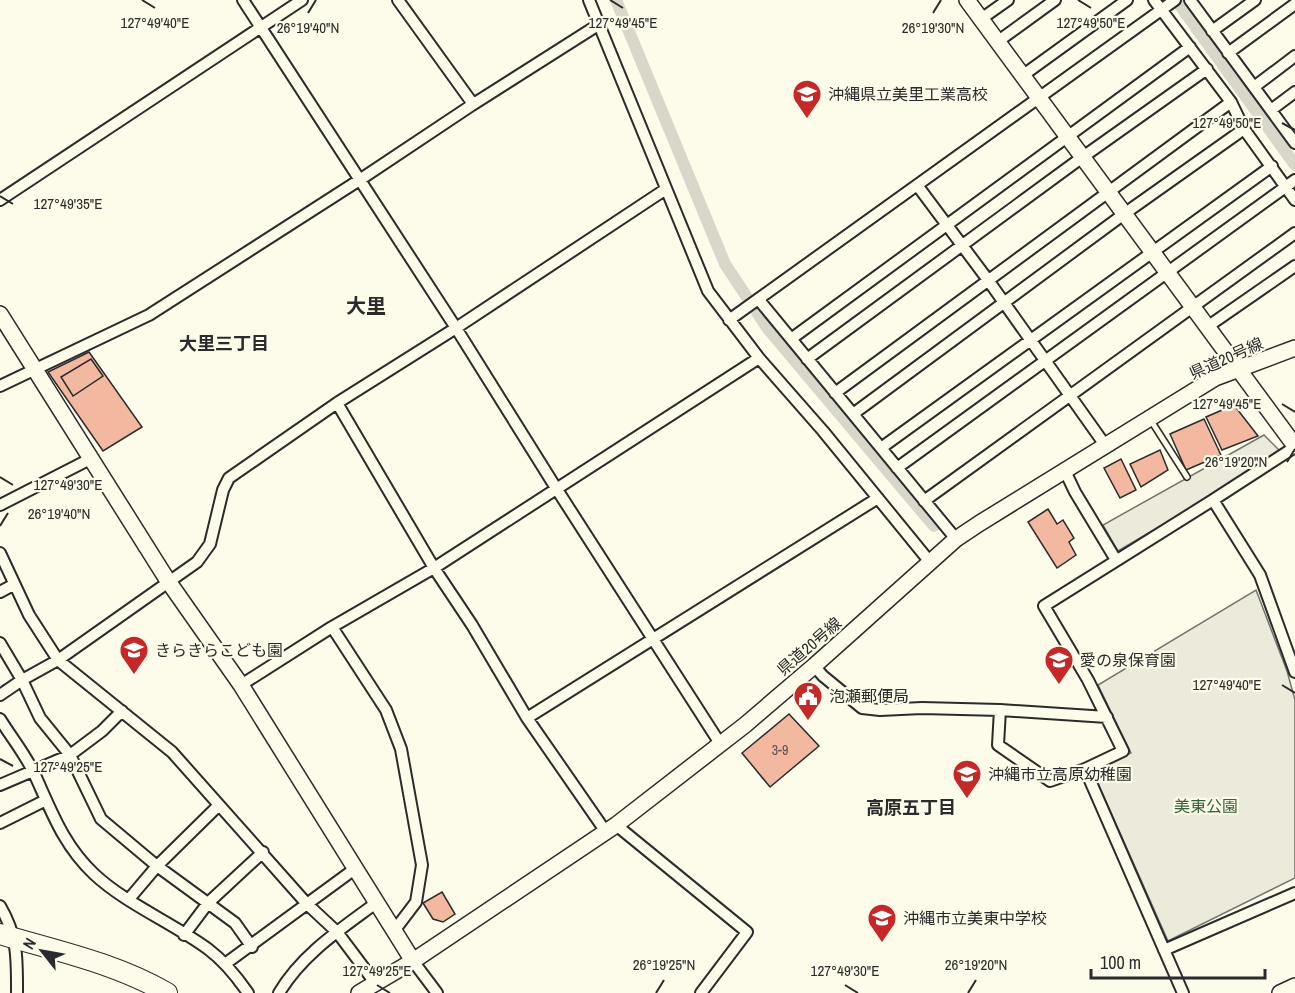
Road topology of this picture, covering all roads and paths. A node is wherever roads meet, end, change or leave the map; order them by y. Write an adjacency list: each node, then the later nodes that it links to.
1 (243, 0): 17 (street)
2 (302, 0): 17 (street)
3 (398, 0): 29 (street)
4 (589, 0): 16 (street)
5 (967, 0): 15 (street)
6 (1008, 0): 15 (street)
7 (1055, 0): 19 (street)
8 (1127, 0): 24 (street)
9 (1154, 0): 14 (street)
10 (1175, 0): 14 (street)
11 (1190, 0): 18 (street)
12 (1255, 0): 18 (street)
13 (1295, 4): 21 (street)
14 (1162, 10): 20 (street); 27 (street)
15 (981, 19): 19 (street)
16 (598, 25): 29 (street); 40 (street)
17 (260, 26): 36 (street); 42 (street)
18 (1212, 31): 21 (street)
19 (997, 42): 24 (street)
20 (1190, 47): 23 (street); 32 (street)
21 (1228, 53): 25 (street)
22 (1295, 56): 25 (street)
23 (1207, 69): 28 (street); 34 (street)
24 (1022, 76): 27 (street)
25 (1254, 87): 30 (street)
26 (1295, 92): 30 (street)
27 (1039, 98): 32 (street); 38 (street)
28 (1231, 102): 31 (street); 41 (street)
29 (473, 104): 36 (street)
30 (1271, 110): 33 (street)
31 (1244, 129): 35 (street); 44 (street)
32 (1068, 135): 34 (street); 45 (street)
33 (1295, 143)
34 (1084, 156): 41 (street); 47 (street)
35 (1272, 166): 39 (street); 48 (street)
36 (361, 179): 58 (street); 65 (street)
37 (1295, 180): 39 (street)
38 (917, 185): 45 (street); 52 (street)
39 (1286, 188): 43 (street); 50 (street)
40 (666, 189): 56 (street); 58 (street)
41 (1109, 193): 44 (street); 51 (street)
42 (0, 200)
43 (1295, 200)
44 (1124, 214): 48 (street); 53 (street)
45 (947, 224): 47 (street); 59 (street)
46 (1295, 233): 54 (street)
47 (962, 245): 51 (street); 63 (street)
48 (1151, 251): 50 (street); 60 (street)
49 (1295, 266): 57 (street)
50 (1166, 272): 54 (street); 64 (street)
51 (988, 280): 53 (street); 68 (street)
52 (759, 300): 56 (street); 59 (street)
53 (1004, 302): 60 (street); 71 (street)
54 (1192, 308): 57 (street); 69 (street)
55 (0, 314): 65 (street)
56 (729, 320): 62 (street)
57 (1207, 327): 66 (street)
58 (456, 328): 70 (street); 80 (street)
59 (791, 339): 63 (street)
60 (1030, 339): 64 (street); 75 (street)
61 (1295, 348): 66 (street, 県道20号線)
62 (759, 358): 80 (street); 81 (street)
63 (807, 358): 68 (street)
64 (1045, 359): 69 (street); 77 (street)
65 (35, 369): 67 (street); 76 (street)
66 (1238, 369): 72 (street, 県道20号線); 74 (street)
67 (0, 386)
68 (835, 393): 71 (street)
69 (1072, 396): 73 (street); 83 (street)
70 (337, 403): 89 (street); 90 (street)
71 (853, 414): 75 (street)
72 (1149, 418): 73 (street, 県道20号線); 79 (lane)
73 (1105, 445): 78 (street, 県道20号線)
74 (1295, 447): 82 (street)
75 (881, 448): 77 (street)
76 (92, 458): 84 (street); 90 (street)
77 (897, 468): 83 (street)
78 (1065, 471): 85 (street, 県道20号線); 87 (street)
79 (1187, 477)
80 (556, 488): 89 (street); 94 (street)
81 (878, 498): 88 (street); 94 (street)
82 (1213, 500): 87 (street); 98 (street)
83 (924, 501): 85 (street)
84 (0, 505)
85 (956, 539): 88 (street, 県道20号線)
86 (0, 553): 91 (street)
87 (1116, 560): 104 (street)
88 (930, 562): 97 (street, 県道20号線)
89 (434, 568): 93 (street); 105 (street)
90 (168, 580): 96 (street); 100 (street)
91 (14, 585): 92 (street); 96 (street)
92 (0, 592)
93 (332, 627): 100 (street); 125 (street)
94 (654, 639): 105 (street); 107 (street)
95 (0, 644): 99 (street)
96 (58, 660): 99 (street); 103 (street)
97 (814, 666): 102 (street); 107 (street, 県道20号線)
98 (1295, 670)
99 (22, 680): 101 (street); 108 (street)
100 (241, 685): 118 (street)
101 (0, 695)
102 (1000, 710): 104 (street); 109 (street)
103 (122, 711): 108 (street); 113 (street)
104 (1107, 717): 109 (street)
105 (527, 718): 115 (street)
106 (0, 719): 110 (street)
107 (721, 745): 115 (street, 県道20号線)
108 (69, 755): 110 (street); 117 (street)
109 (1085, 769): 130 (street)
110 (33, 772): 111 (street); 112 (street)
111 (0, 785)
112 (44, 801): 114 (street); 120 (street)
113 (219, 805): 116 (street); 117 (street)
114 (0, 823)
115 (611, 829): 131 (street, 県道20号線); 141 (street)
116 (263, 852): 121 (street); 123 (street)
117 (157, 866): 120 (street); 121 (street)
118 (356, 868): 122 (street); 123 (street)
119 (1295, 893): 130 (street)
120 (129, 899): 127 (street)
121 (208, 903): 127 (street); 129 (street)
122 (376, 903): 125 (street); 126 (street)
123 (308, 904): 126 (street); 129 (street)
124 (0, 906): 128 (street)
125 (394, 931): 131 (street)
126 (337, 932): 133 (street); 138 (street)
127 (184, 935): 132 (street)
128 (7, 936): 135 (street); 136 (highway)
129 (252, 946): 132 (street)
130 (1164, 950): 142 (street)
131 (413, 961): 133 (street, 県道20号線); 140 (street)
132 (225, 964): 137 (street)
133 (376, 984): 139 (street, 県道20号線)
134 (1295, 986): 143 (street)
135 (17, 993)
136 (167, 993)
137 (248, 993)
138 (279, 993)
139 (359, 993)
140 (436, 993)
141 (701, 993)
142 (1183, 993)
143 (1280, 993)

